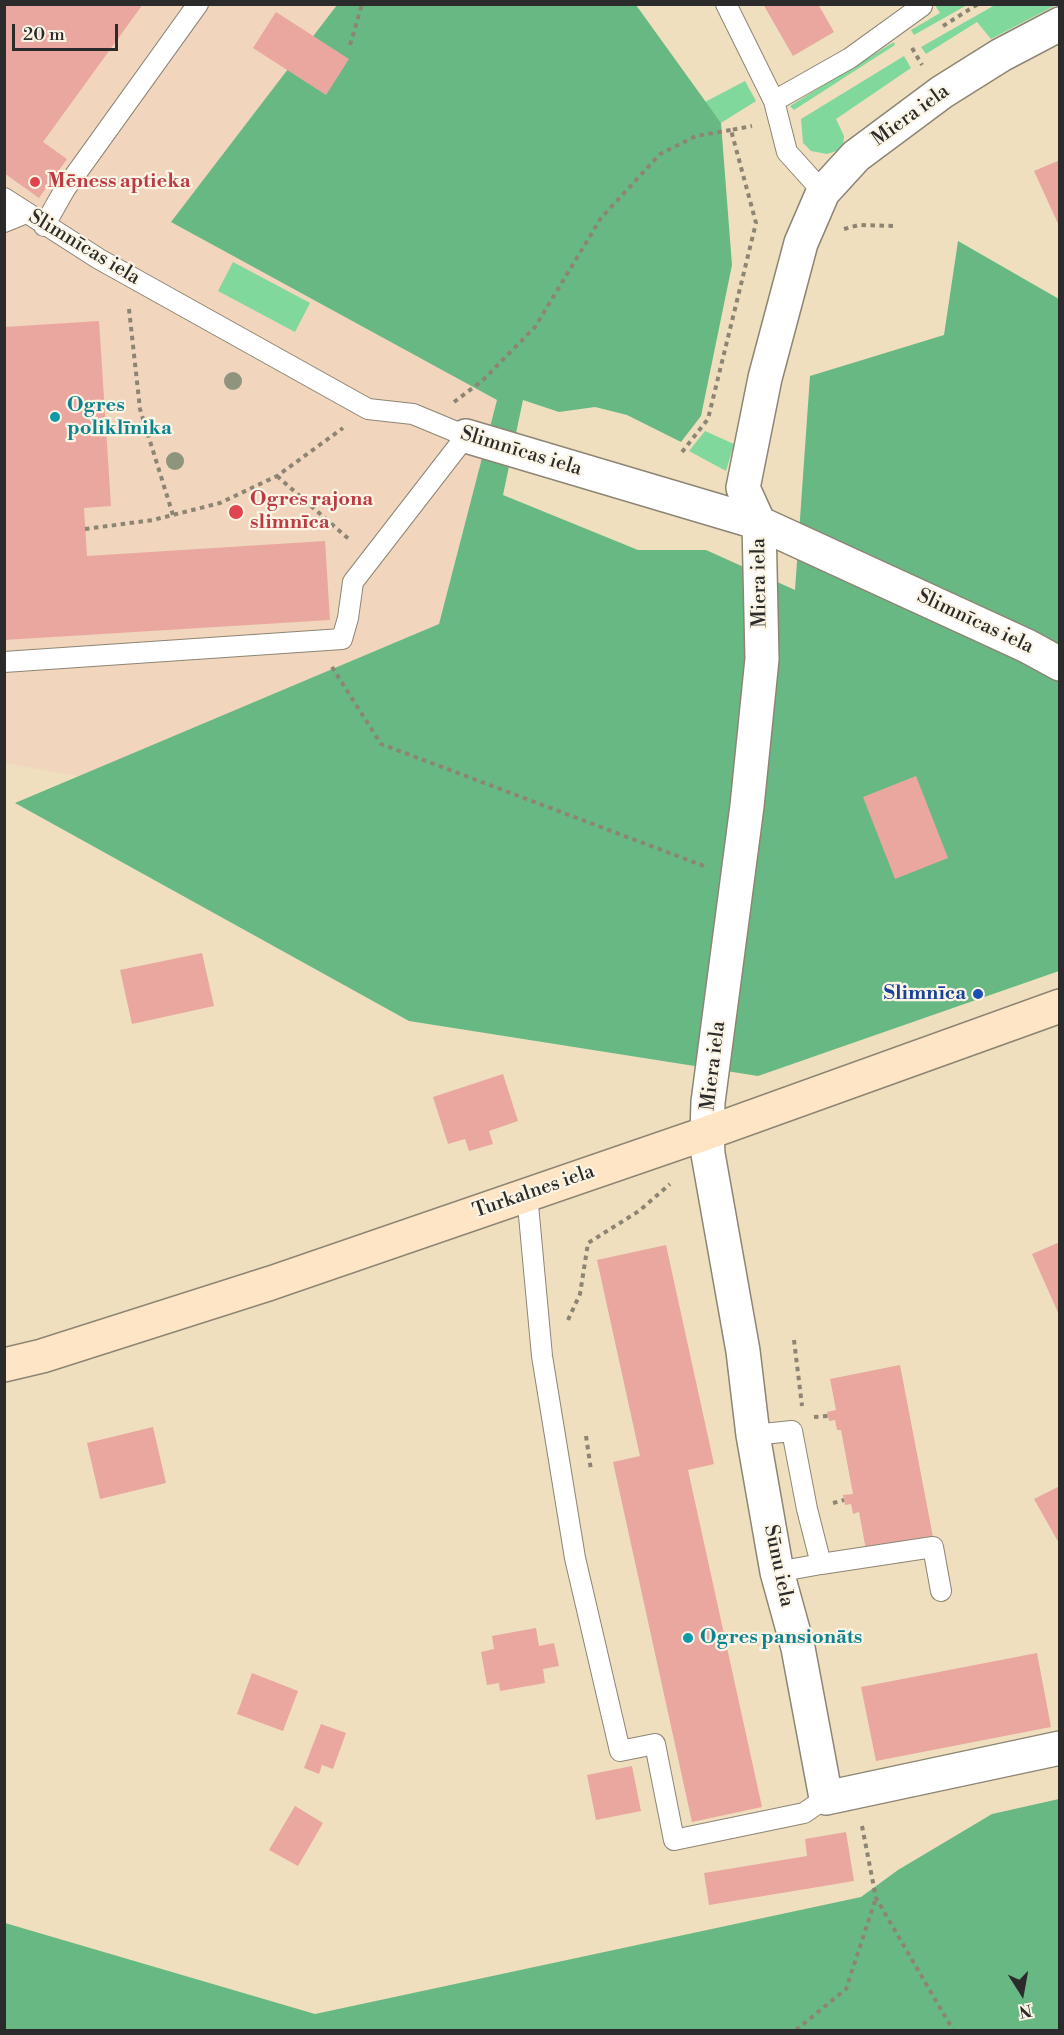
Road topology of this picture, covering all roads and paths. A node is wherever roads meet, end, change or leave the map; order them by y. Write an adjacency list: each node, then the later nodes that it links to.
1 (198, 4): 15 (lane)
2 (362, 4): 6 (path)
3 (726, 4): 9 (lane)
4 (922, 6): 9 (lane)
5 (1059, 24): 11 (street, Miera iela)
6 (350, 45)
7 (914, 51): 8 (path)
8 (920, 63)
9 (774, 101): 11 (lane)
10 (731, 130): 20 (path)
11 (823, 192): 24 (street, Miera iela)
12 (4, 198): 13 (lane, Slimnīcas iela)
13 (26, 213): 14 (lane); 15 (lane, Slimnīcas iela)
14 (4, 222)
15 (44, 226): 18 (lane, Slimnīcas iela)
16 (896, 226): 17 (path)
17 (839, 230)
18 (124, 272): 19 (lane, Slimnīcas iela); 23 (path)
19 (368, 409): 20 (lane, Slimnīcas iela); 22 (path)
20 (428, 420): 21 (lane, Slimnīcas iela)
21 (466, 436): 24 (street, Slimnīcas iela); 26 (lane)
22 (277, 476): 23 (path); 26 (path)
23 (173, 515): 25 (path)
24 (759, 523): 29 (street, Slimnīcas iela); 32 (street, Miera iela)
25 (85, 529)
26 (371, 558): 27 (lane)
27 (316, 641): 28 (lane); 30 (path)
28 (4, 662)
29 (1059, 664)
30 (710, 868)
31 (1059, 1006): 32 (main road, Turkalnes iela)
32 (707, 1133): 34 (main road, Turkalnes iela); 40 (street, Sūnu iela)
33 (673, 1181): 35 (path)
34 (527, 1194): 37 (main road, Turkalnes iela); 41 (lane)
35 (565, 1327)
36 (794, 1340): 38 (path)
37 (4, 1365)
38 (802, 1408)
39 (584, 1428): 41 (path)
40 (753, 1435): 42 (lane); 43 (street, Sūnu iela)
41 (564, 1494): 46 (lane)
42 (821, 1564): 43 (lane); 44 (lane)
43 (777, 1572): 46 (street, Sūnu iela)
44 (941, 1591)
45 (1059, 1748): 46 (street)
46 (841, 1795): 47 (path)
47 (876, 1898): 48 (path); 49 (path)
48 (796, 2031)
49 (953, 2031)

